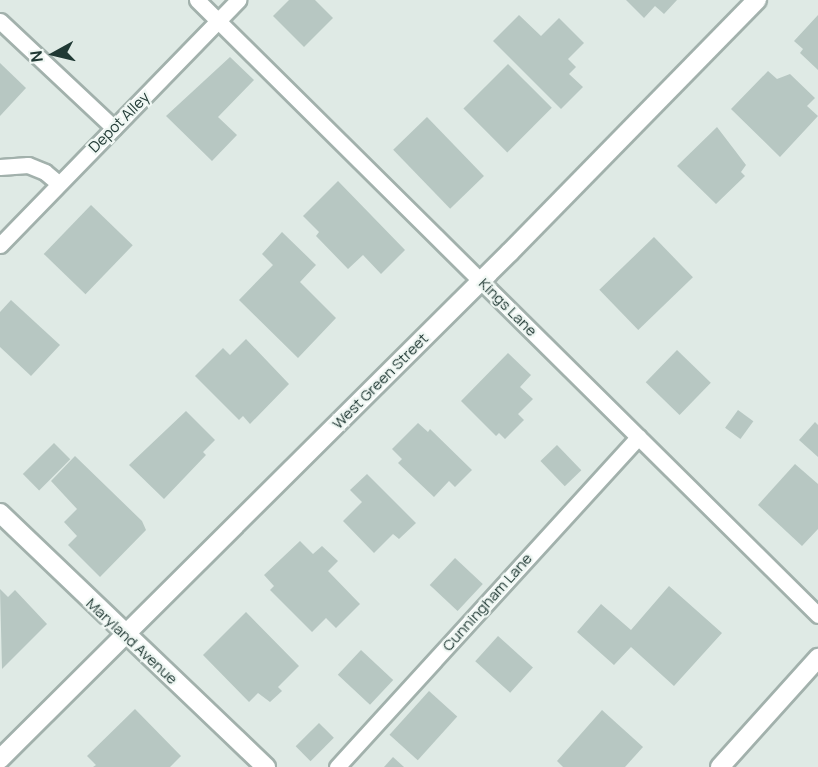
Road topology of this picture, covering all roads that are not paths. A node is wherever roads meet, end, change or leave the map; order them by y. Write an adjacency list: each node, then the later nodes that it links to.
1 (197, 0): 5 (lane, Kings Lane)
2 (238, 0): 5 (lane, Depot Alley)
3 (757, 0): 10 (street, West Green Street)
4 (0, 21): 6 (lane)
5 (219, 21): 6 (lane, Depot Alley); 10 (lane, Kings Lane)
6 (114, 128): 8 (lane, Depot Alley)
7 (0, 167): 8 (lane)
8 (58, 183): 9 (lane, Depot Alley)
9 (0, 245)
10 (481, 280): 11 (lane, Kings Lane); 14 (street, West Green Street)
11 (638, 436): 13 (lane, Kings Lane); 18 (lane, Cunningham Lane)
12 (0, 513): 14 (street, Maryland Avenue)
13 (818, 615)
14 (126, 635): 16 (street, West Green Street); 17 (street, Maryland Avenue)
15 (818, 658): 19 (street)
16 (0, 759)
17 (266, 767)
18 (337, 767)
19 (720, 767)

